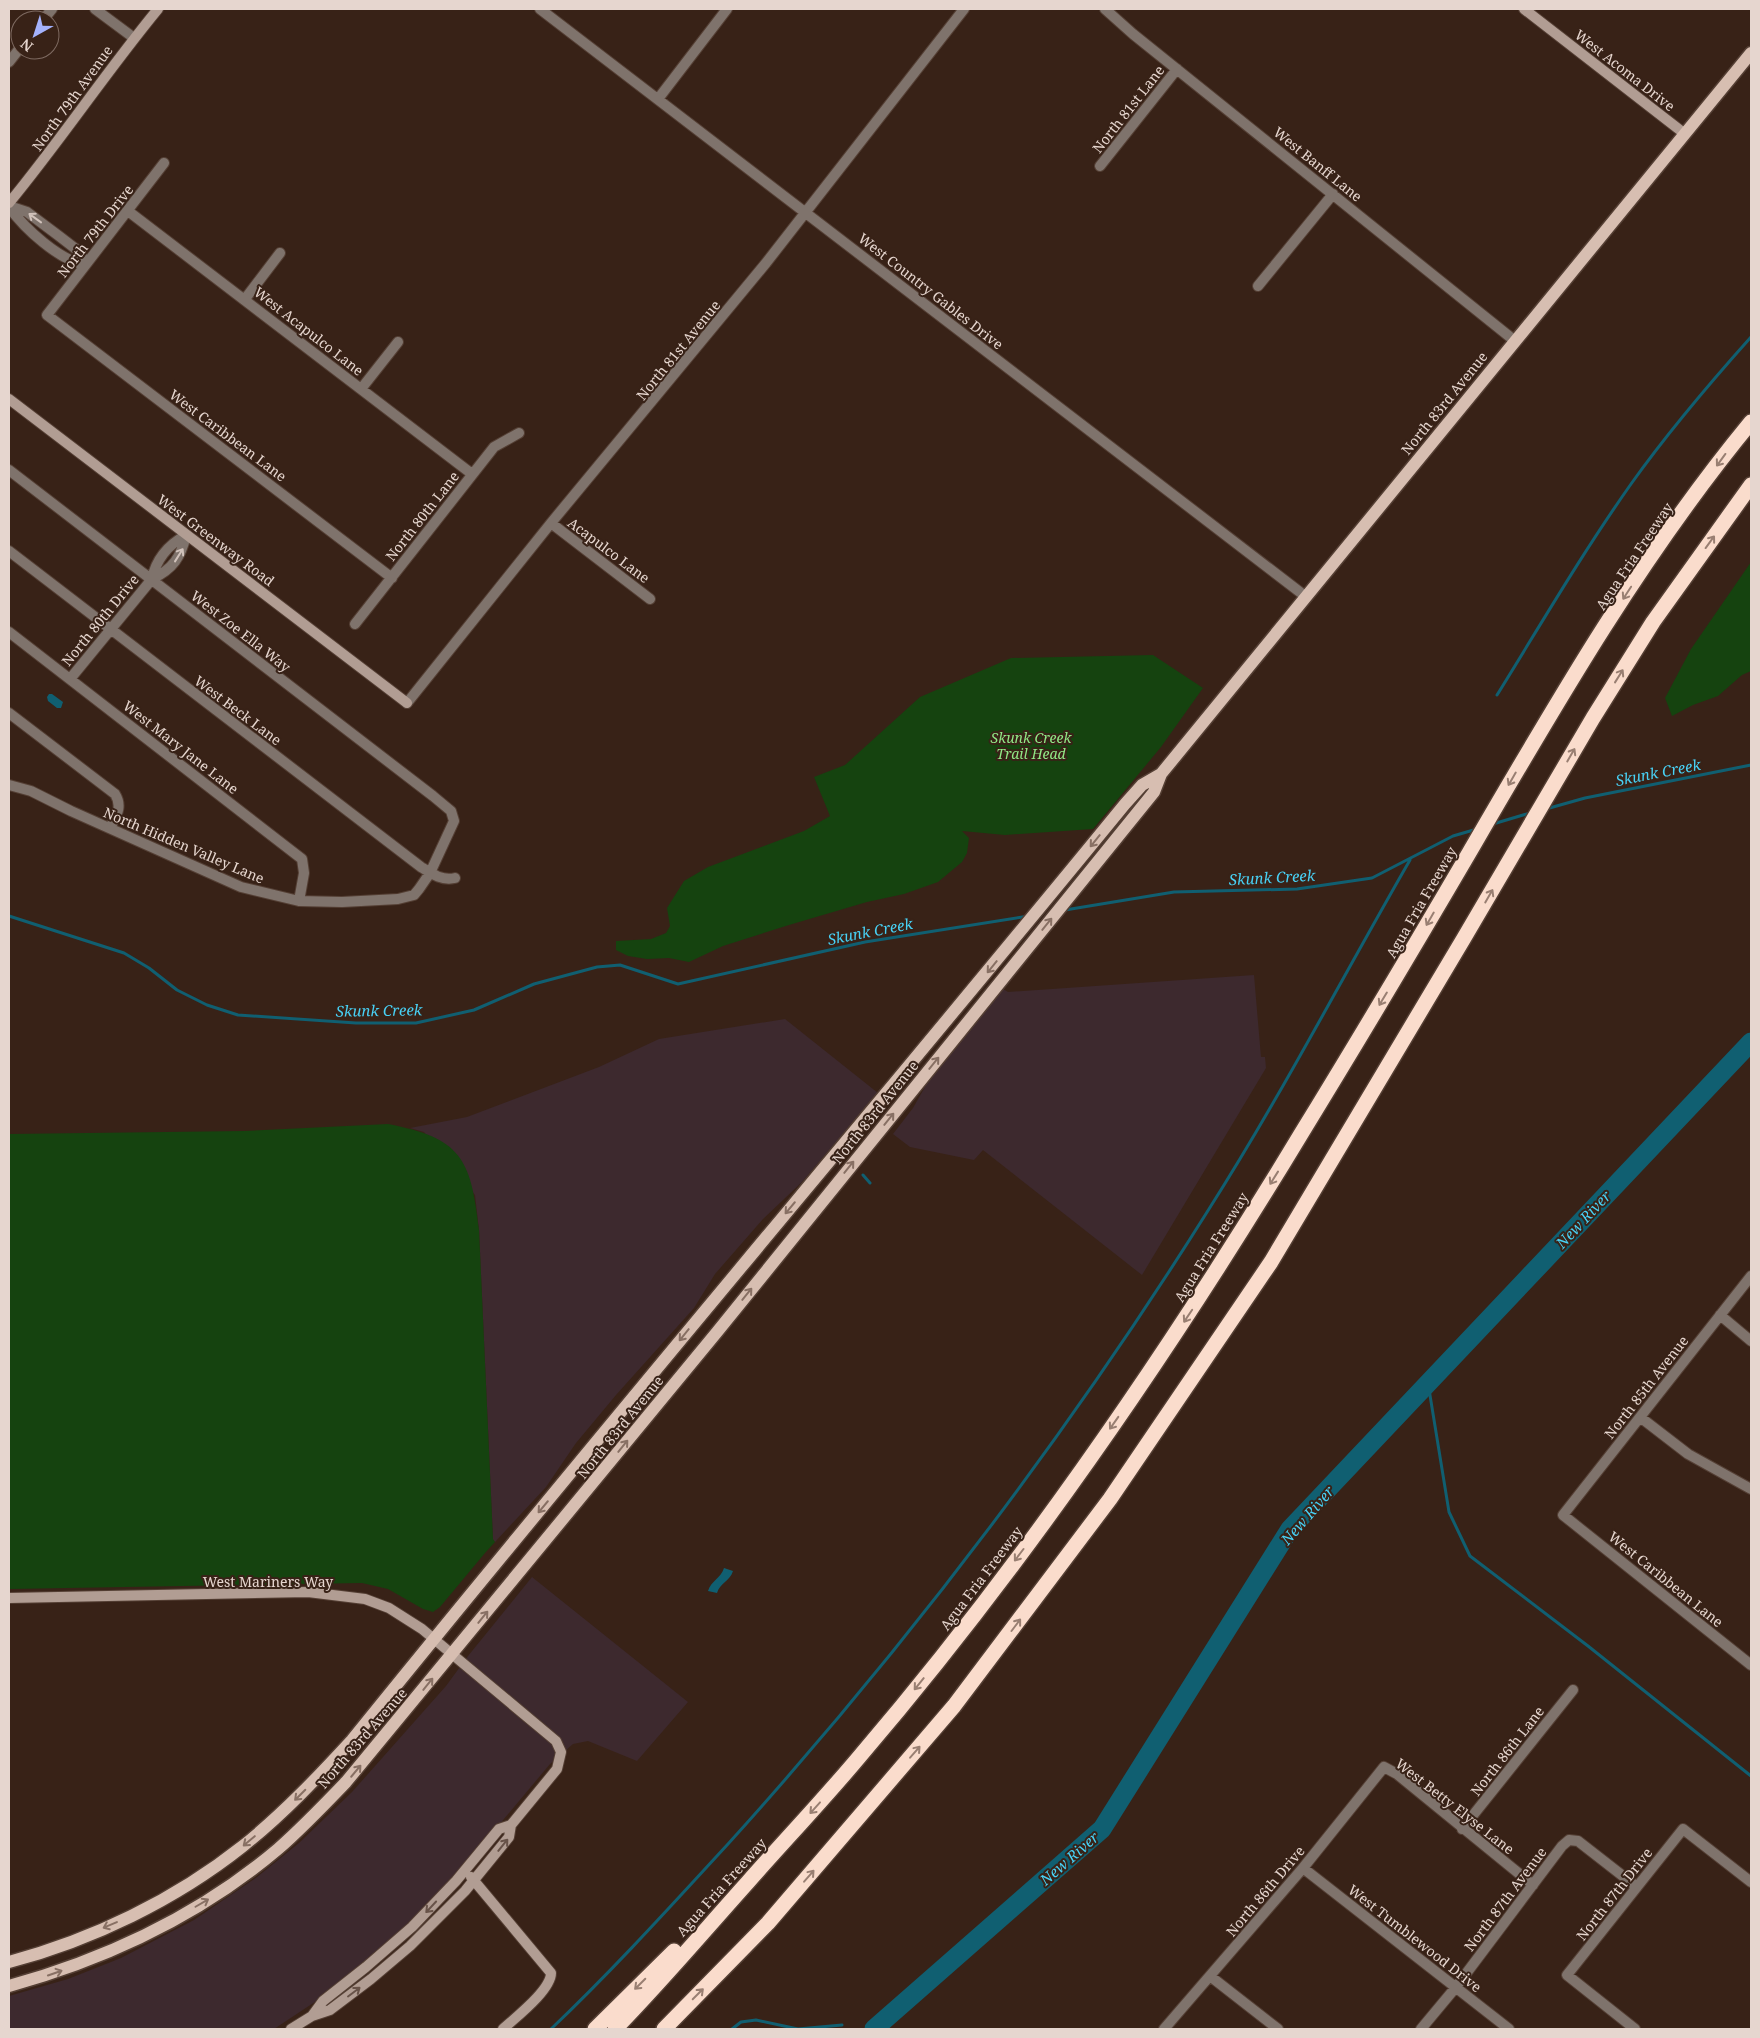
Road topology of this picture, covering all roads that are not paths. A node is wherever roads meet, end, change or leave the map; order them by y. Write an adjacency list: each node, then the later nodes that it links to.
1 (95, 9): 8 (street)
2 (158, 9): 8 (street, North 79th Avenue)
3 (540, 9): 11 (street, West Country Gables Drive)
4 (727, 9): 11 (street)
5 (964, 9): 18 (street, North 81st Avenue)
6 (1105, 9): 10 (street, West Banff Lane)
7 (1524, 9): 12 (street, West Acoma Drive)
8 (134, 38): 16 (street, North 79th Avenue)
9 (1751, 53): 12 (main road, North 83rd Avenue)
10 (1177, 69): 14 (street, North 81st Lane); 15 (street, West Banff Lane)
11 (658, 99): 18 (street, West Country Gables Drive)
12 (1685, 134): 24 (main road, North 83rd Avenue)
13 (164, 163): 17 (street, North 79th Drive)
14 (1100, 166)
15 (1333, 194): 21 (street); 24 (street, West Banff Lane)
16 (9, 205): 20 (street)
17 (128, 211): 20 (street, North 79th Drive); 22 (street, West Acapulco Lane)
18 (806, 213): 33 (street, North 81st Avenue); 38 (street, West Country Gables Drive)
19 (280, 253): 22 (street)
20 (86, 265): 23 (street, North 79th Drive)
21 (1258, 286)
22 (245, 299): 26 (street, West Acapulco Lane)
23 (47, 315): 36 (street, West Caribbean Lane)
24 (1514, 341): 38 (main road, North 83rd Avenue)
25 (398, 342): 26 (street)
26 (361, 389): 31 (street, West Acapulco Lane)
27 (9, 399): 34 (street, West Greenway Road)
28 (1751, 422): 67 (highway, Agua Fria Freeway, one-way to 67)
29 (519, 433): 31 (street, North 80th Lane)
30 (9, 470): 37 (street, West Zoe Ella Way)
31 (472, 474): 36 (street, North 80th Lane)
32 (1751, 485): 83 (highway, one-way to 32)
33 (551, 524): 39 (street, Acapulco Lane); 44 (street, North 81st Avenue)
34 (186, 534): 37 (street, North 80th Drive); 44 (street, West Greenway Road)
35 (9, 551): 41 (street, West Beck Lane)
36 (392, 578): 40 (street, North 80th Lane)
37 (152, 579): 41 (street, North 80th Drive); 48 (street, West Zoe Ella Way)
38 (1305, 596): 46 (main road, North 83rd Avenue)
39 (650, 599)
40 (355, 624)
41 (111, 628): 43 (street, North 80th Drive); 50 (street, West Beck Lane)
42 (9, 632): 43 (street, West Mary Jane Lane)
43 (70, 679): 52 (street, West Mary Jane Lane)
44 (407, 703)
45 (9, 713): 49 (street)
46 (1161, 774): 60 (main road, North 83rd Avenue, one-way to 60); 61 (main road, North 83rd Avenue, one-way to 46)
47 (9, 785): 49 (street, North Hidden Valley Lane)
48 (454, 816): 50 (street, North Hidden Valley Lane)
49 (110, 828): 52 (street, North Hidden Valley Lane)
50 (430, 873): 51 (street, West Beck Lane); 52 (street, North Hidden Valley Lane)
51 (455, 878)
52 (299, 901)
53 (1751, 1276): 54 (street, North 85th Avenue)
54 (1720, 1315): 55 (street); 56 (street, North 85th Avenue)
55 (1751, 1341)
56 (1640, 1417): 57 (street); 58 (street, North 85th Avenue)
57 (1751, 1489)
58 (1563, 1515): 62 (street, West Caribbean Lane)
59 (9, 1598): 60 (street, West Mariners Way)
60 (434, 1639): 61 (street, West Mariners Way); 74 (main road, North 83rd Avenue, one-way to 74)
61 (452, 1654): 65 (street, West Mariners Way); 76 (main road, North 83rd Avenue, one-way to 61)
62 (1751, 1665)
63 (1573, 1690): 66 (street, North 86th Lane)
64 (1384, 1767): 66 (street, West Betty Elyse Lane); 68 (street, North 86th Drive)
65 (511, 1825): 69 (street); 70 (street, one-way to 65)
66 (1462, 1829): 72 (street, West Betty Elyse Lane)
67 (786, 1839): 81 (highway, one-way to 81); 82 (highway, Agua Fria Freeway)
68 (1304, 1868): 75 (street, North 86th Drive); 77 (street, West Tumblewood Drive)
69 (464, 1871): 70 (street); 78 (street, one-way to 78)
70 (474, 1880): 78 (street, one-way to 70); 80 (street)
71 (1751, 1882): 73 (street, North 87th Drive)
72 (1533, 1885): 73 (street, North 87th Avenue); 77 (street, North 87th Avenue)
73 (1637, 1887): 88 (street, North 87th Drive)
74 (9, 1962)
75 (1210, 1976): 84 (street, North 86th Drive); 85 (street)
76 (9, 1986)
77 (1456, 1987): 86 (street, North 87th Avenue); 87 (street, West Tumblewood Drive)
78 (312, 2016): 79 (street)
79 (291, 2029)
80 (503, 2029)
81 (595, 2029)
82 (615, 2029)
83 (664, 2029)
84 (1164, 2029)
85 (1278, 2029)
86 (1421, 2029)
87 (1509, 2029)
88 (1635, 2029)

